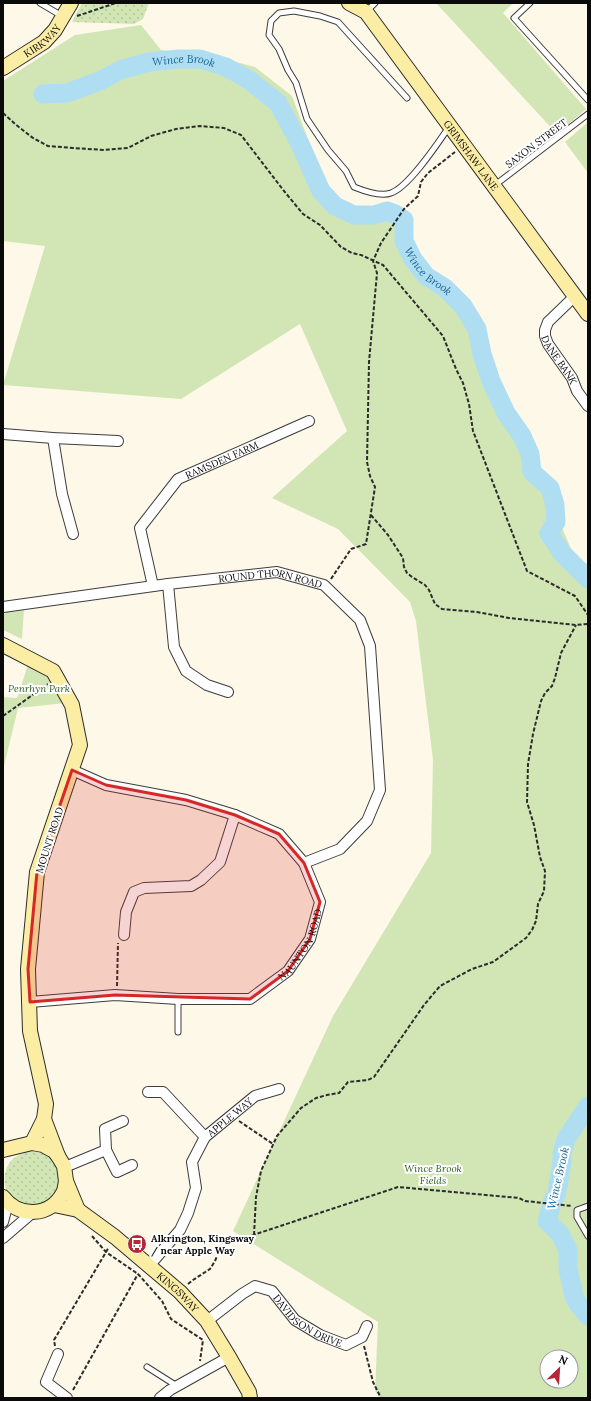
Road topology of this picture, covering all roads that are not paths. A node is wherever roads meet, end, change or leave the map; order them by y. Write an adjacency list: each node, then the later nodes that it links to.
1 (40, 3): 5 (lane)
2 (349, 3): 4 (street, GRIMSHAW LANE)
3 (530, 3): 8 (lane)
4 (370, 7): 10 (street, GRIMSHAW LANE)
5 (66, 11): 6 (street, KIRKWAY)
6 (3, 68)
7 (407, 98): 10 (lane)
8 (588, 100)
9 (588, 114): 11 (lane, SAXON STREET)
10 (450, 127): 11 (street, GRIMSHAW LANE)
11 (494, 186): 12 (street, GRIMSHAW LANE)
12 (575, 296): 13 (street, GRIMSHAW LANE); 14 (street, DANE BANK)
13 (588, 314)
14 (588, 406)
15 (309, 421): 21 (street, RAMSDEN FARM)
16 (3, 434): 17 (street)
17 (53, 438): 18 (street); 19 (street)
18 (118, 441)
19 (73, 534)
20 (168, 584): 21 (street, ROUND THORN ROAD); 24 (street); 27 (street, ROUND THORN ROAD)
21 (153, 586): 22 (street, ROUND THORN ROAD)
22 (3, 607)
23 (3, 645): 25 (street, MOUNT ROAD)
24 (228, 692)
25 (72, 770): 26 (street, NAUNTON ROAD); 30 (street, MOUNT ROAD)
26 (235, 815): 27 (street, NAUNTON ROAD); 28 (street)
27 (304, 863): 29 (street, NAUNTON ROAD)
28 (124, 934)
29 (178, 999): 30 (street, NAUNTON ROAD); 31 (lane)
30 (30, 1002): 34 (street, MOUNT ROAD)
31 (178, 1032)
32 (279, 1089): 36 (street, APPLE WAY)
33 (148, 1092): 36 (street)
34 (44, 1119): 37 (street, MOUNT ROAD); 42 (street, MOUNT ROAD)
35 (123, 1121): 39 (street)
36 (205, 1137): 51 (street, APPLE WAY)
37 (32, 1143): 38 (street); 42 (street)
38 (8, 1149): 40 (street)
39 (106, 1150): 41 (street); 42 (street)
40 (3, 1159)
41 (132, 1165)
42 (63, 1168): 44 (street); 46 (street)
43 (5, 1200): 47 (street); 48 (street)
44 (54, 1205): 46 (street, KINGSWAY); 47 (street)
45 (588, 1206): 49 (lane)
46 (78, 1210): 51 (street, KINGSWAY)
47 (32, 1213): 50 (street)
48 (3, 1222)
49 (588, 1236)
50 (3, 1238)
51 (144, 1270): 52 (street, KINGSWAY)
52 (207, 1321): 53 (street, DAVIDSON DRIVE); 55 (street, KINGSWAY)
53 (367, 1326)
54 (58, 1354): 58 (street)
55 (229, 1356): 57 (street); 60 (street, KINGSWAY)
56 (147, 1366): 57 (lane)
57 (177, 1386): 59 (street)
58 (69, 1395)
59 (160, 1398)
60 (250, 1398)

